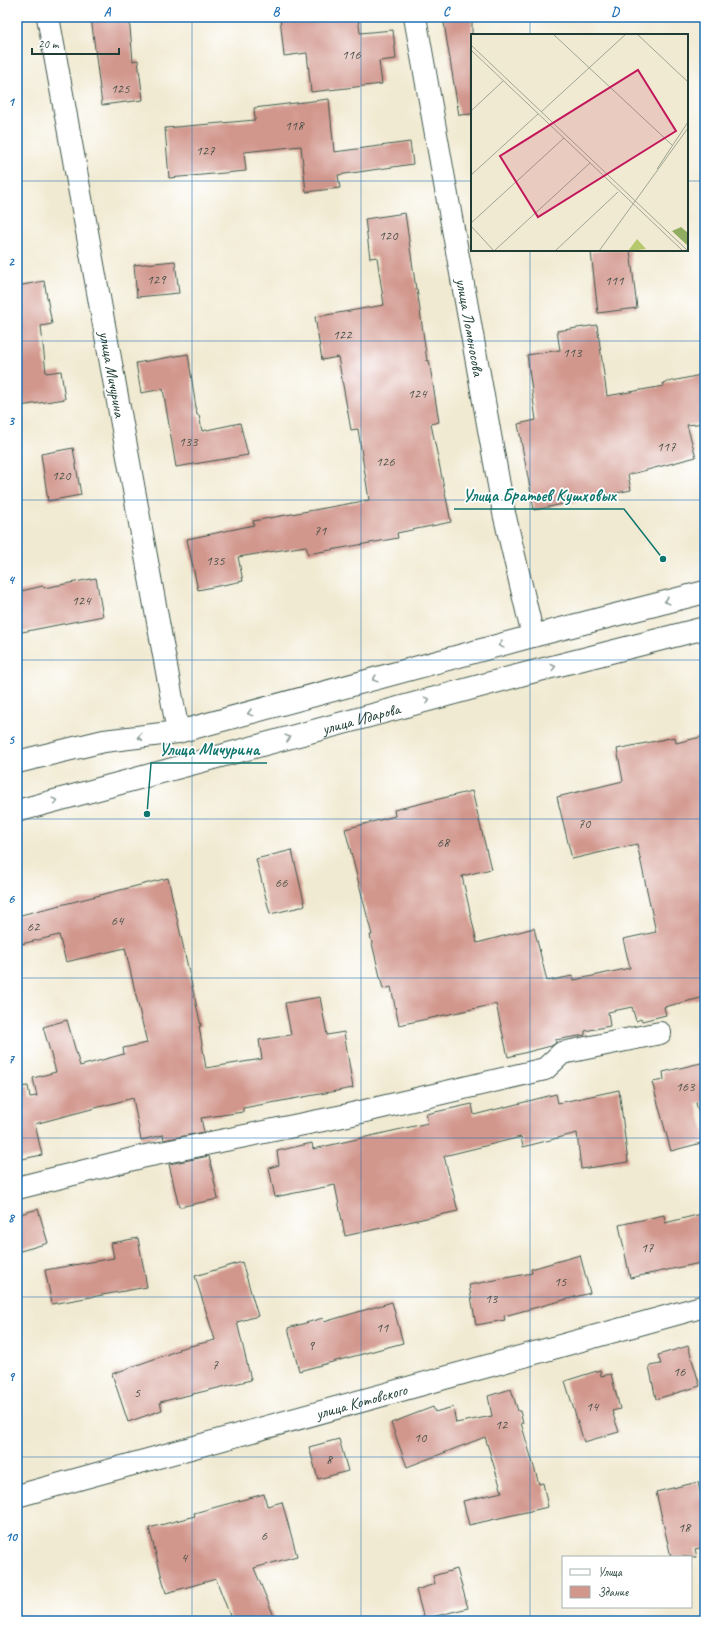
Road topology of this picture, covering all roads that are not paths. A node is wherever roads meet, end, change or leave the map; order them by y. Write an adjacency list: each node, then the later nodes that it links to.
1 (48, 17): 6 (street, улица Мичурина)
2 (415, 17): 5 (street, улица Ломоносова)
3 (705, 592): 5 (street, one-way to 5)
4 (705, 628): 8 (street, улица Идарова, one-way to 4)
5 (533, 636): 6 (street, one-way to 6)
6 (178, 732): 7 (street, one-way to 7)
7 (17, 762)
8 (17, 811)
9 (660, 1033): 10 (street)
10 (17, 1188)
11 (705, 1306): 12 (street, улица Котовского)
12 (17, 1496)

